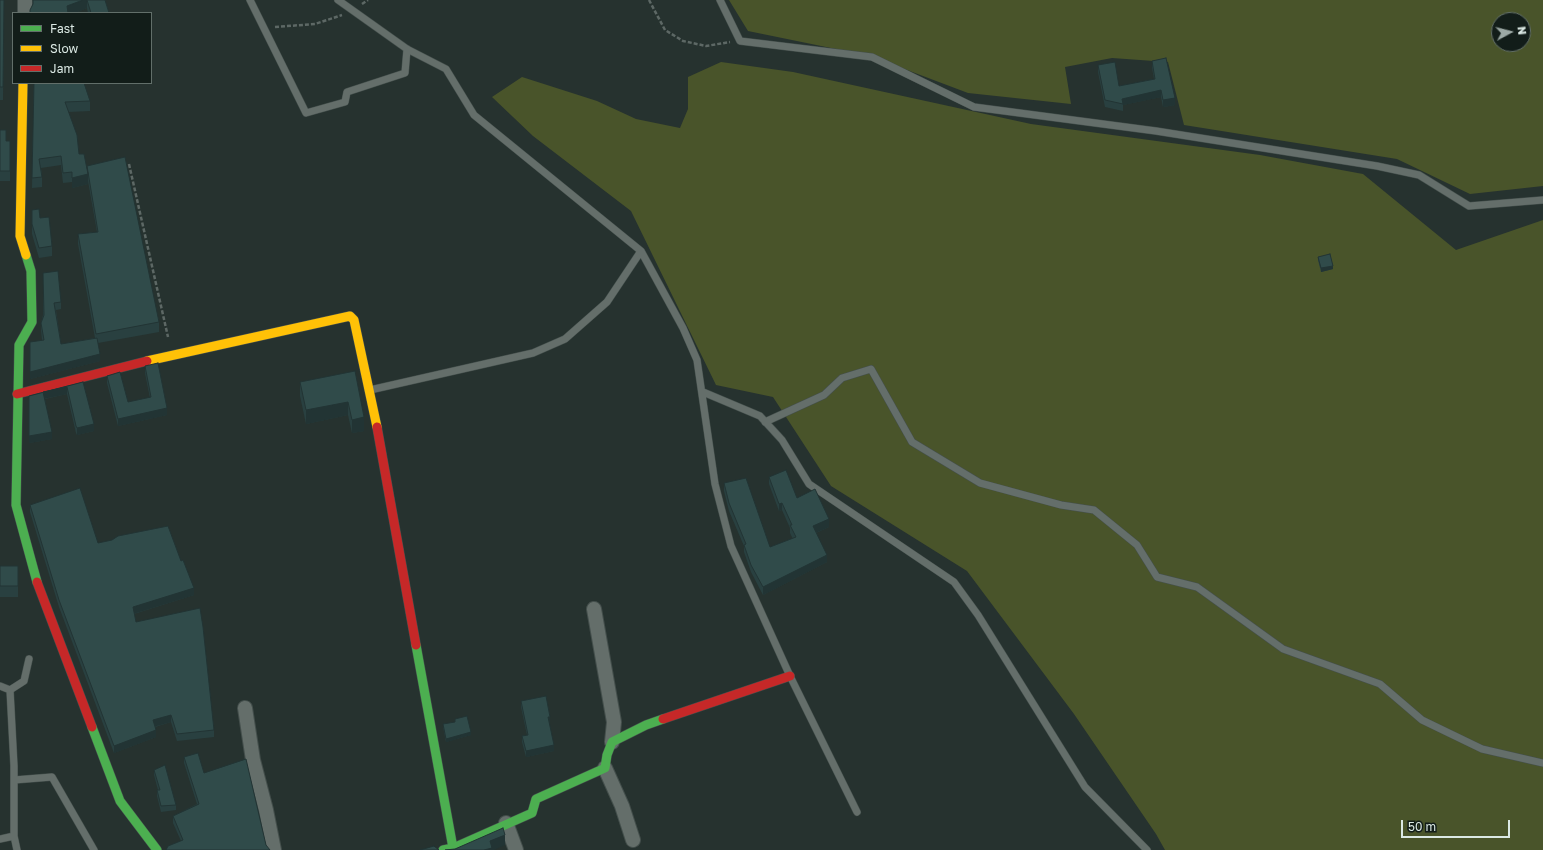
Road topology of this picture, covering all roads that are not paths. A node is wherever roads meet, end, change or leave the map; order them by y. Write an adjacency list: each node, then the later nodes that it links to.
1 (25, 0): 5 (street)
2 (250, 0): 6 (lane)
3 (338, 0): 6 (lane)
4 (720, 0): 8 (lane)
5 (25, 12)
6 (407, 49): 9 (lane)
7 (23, 84): 12 (street)
8 (1543, 200)
9 (641, 251): 10 (lane); 11 (lane)
10 (370, 390): 12 (street); 29 (street)
11 (703, 392): 13 (lane); 16 (lane)
12 (17, 394): 32 (street)
13 (765, 422): 21 (lane); 36 (lane)
14 (594, 609): 20 (street)
15 (29, 659): 18 (lane)
16 (790, 676): 20 (street); 24 (lane)
17 (0, 686): 18 (lane)
18 (10, 690): 23 (lane)
19 (245, 708): 33 (street)
20 (612, 742): 22 (street)
21 (1543, 764)
22 (605, 768): 25 (street); 28 (street)
23 (14, 780): 26 (lane); 31 (lane)
24 (857, 812)
25 (506, 823): 29 (street); 35 (street)
26 (14, 836): 27 (lane); 30 (lane)
27 (0, 839)
28 (633, 840)
29 (453, 848): 34 (street)
30 (17, 850)
31 (94, 850)
32 (157, 850)
33 (274, 850)
34 (443, 850)
35 (516, 850)
36 (1147, 850)

